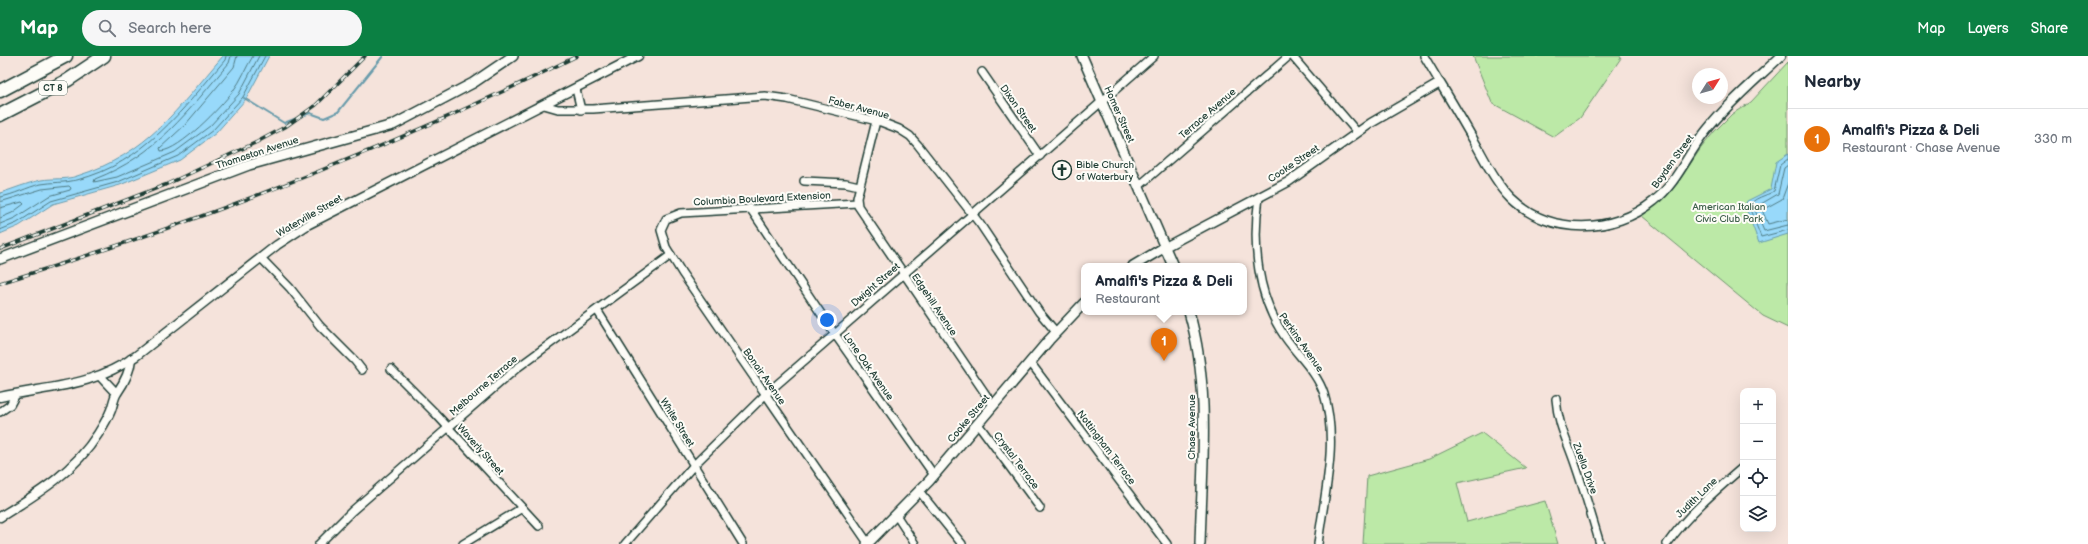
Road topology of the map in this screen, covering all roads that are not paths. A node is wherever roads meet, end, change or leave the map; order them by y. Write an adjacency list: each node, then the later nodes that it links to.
1 (57, 56): 13 (highway)
2 (66, 56): 13 (highway, CT 8)
3 (104, 56): 19 (highway, CT 8)
4 (513, 56): 34 (main road, Thomaston Avenue)
5 (638, 56): 14 (street, Waterville Street)
6 (1082, 56): 16 (main road, Homer Street)
7 (1154, 56): 16 (street, Dwight Street)
8 (1290, 56): 21 (street); 25 (street, Terrace Avenue)
9 (1424, 56): 12 (street, Boyden Street)
10 (1781, 56): 12 (street, Boyden Street)
11 (982, 72): 22 (street, Dixon Street)
12 (1440, 83): 21 (street, Cooke Street)
13 (11, 85): 15 (highway, CT 8)
14 (576, 89): 17 (street, Waterville Street); 18 (street)
15 (0, 91)
16 (1102, 101): 22 (street, Dwight Street); 25 (main road, Homer Street)
17 (544, 105): 18 (street, Faber Avenue); 33 (street, Waterville Street)
18 (581, 110): 20 (street, Faber Avenue)
19 (0, 114)
20 (876, 121): 24 (street); 29 (street, Faber Avenue)
21 (1357, 132): 26 (street, Cooke Street)
22 (1040, 156): 29 (street, Dwight Street)
23 (804, 181): 24 (street, Columbia Boulevard Extension)
24 (859, 186): 27 (street)
25 (1139, 186): 31 (main road, Homer Street)
26 (1259, 197): 31 (street, Cooke Street); 75 (street, Perkins Avenue)
27 (857, 203): 28 (street, Columbia Boulevard Extension); 37 (street, Edgehill Avenue)
28 (750, 208): 30 (street, Columbia Boulevard Extension); 42 (street, Lone Oak Avenue)
29 (972, 214): 37 (street, Dwight Street); 41 (street, Faber Avenue)
30 (669, 217): 32 (street, Bonair Avenue)
31 (1165, 247): 35 (main road, Cooke Street); 36 (main road)
32 (671, 255): 39 (street, Melbourne Terrace); 50 (street, Bonair Avenue)
33 (261, 258): 43 (street, Waterville Street); 46 (street)
34 (0, 259)
35 (1138, 263)
36 (1172, 263)
37 (902, 273): 42 (street, Dwight Street); 53 (street, Edgehill Avenue)
38 (1081, 306): 41 (main road, Cooke Street)
39 (597, 310): 56 (street, Melbourne Terrace); 57 (street, White Street)
40 (1190, 315): 74 (main road, Chase Avenue)
41 (1056, 332): 44 (main road, Cooke Street)
42 (834, 333): 50 (street, Dwight Street); 59 (street, Lone Oak Avenue)
43 (131, 359): 47 (street, Waterville Street); 48 (street)
44 (1030, 362): 53 (main road, Cooke Street); 66 (street, Nottingham Terrace)
45 (391, 369): 56 (street, Waverly Street)
46 (362, 370)
47 (100, 376): 48 (street); 49 (street, Waterville Street)
48 (116, 393): 64 (street)
49 (16, 394): 51 (street, Waterville Street); 54 (street)
50 (766, 394): 57 (street, Dwight Street); 71 (street, Bonair Avenue)
51 (0, 397)
52 (1556, 399): 76 (street, Zuella Drive)
53 (993, 405): 55 (main road, Cooke Street)
54 (0, 412)
55 (978, 424): 59 (main road, Cooke Street); 62 (street, Crystal Terrace)
56 (448, 427): 61 (street, Waverly Street); 67 (street, Melbourne Terrace)
57 (694, 465): 69 (street, Dwight Street); 70 (street, White Street)
58 (1740, 470): 77 (street, Judith Lane)
59 (934, 475): 60 (main road, Cooke Street)
60 (920, 491): 63 (main road, Cooke Street); 73 (street)
61 (522, 508): 65 (street, Waverly Street); 68 (street)
62 (1040, 508)
63 (896, 515): 71 (main road, Cooke Street); 72 (street)
64 (0, 517)
65 (539, 526)
66 (1166, 542)
67 (319, 544)
68 (462, 544)
69 (625, 544)
70 (743, 544)
71 (868, 544)
72 (915, 544)
73 (962, 544)
74 (1200, 544)
75 (1318, 544)
76 (1600, 544)
77 (1667, 544)

